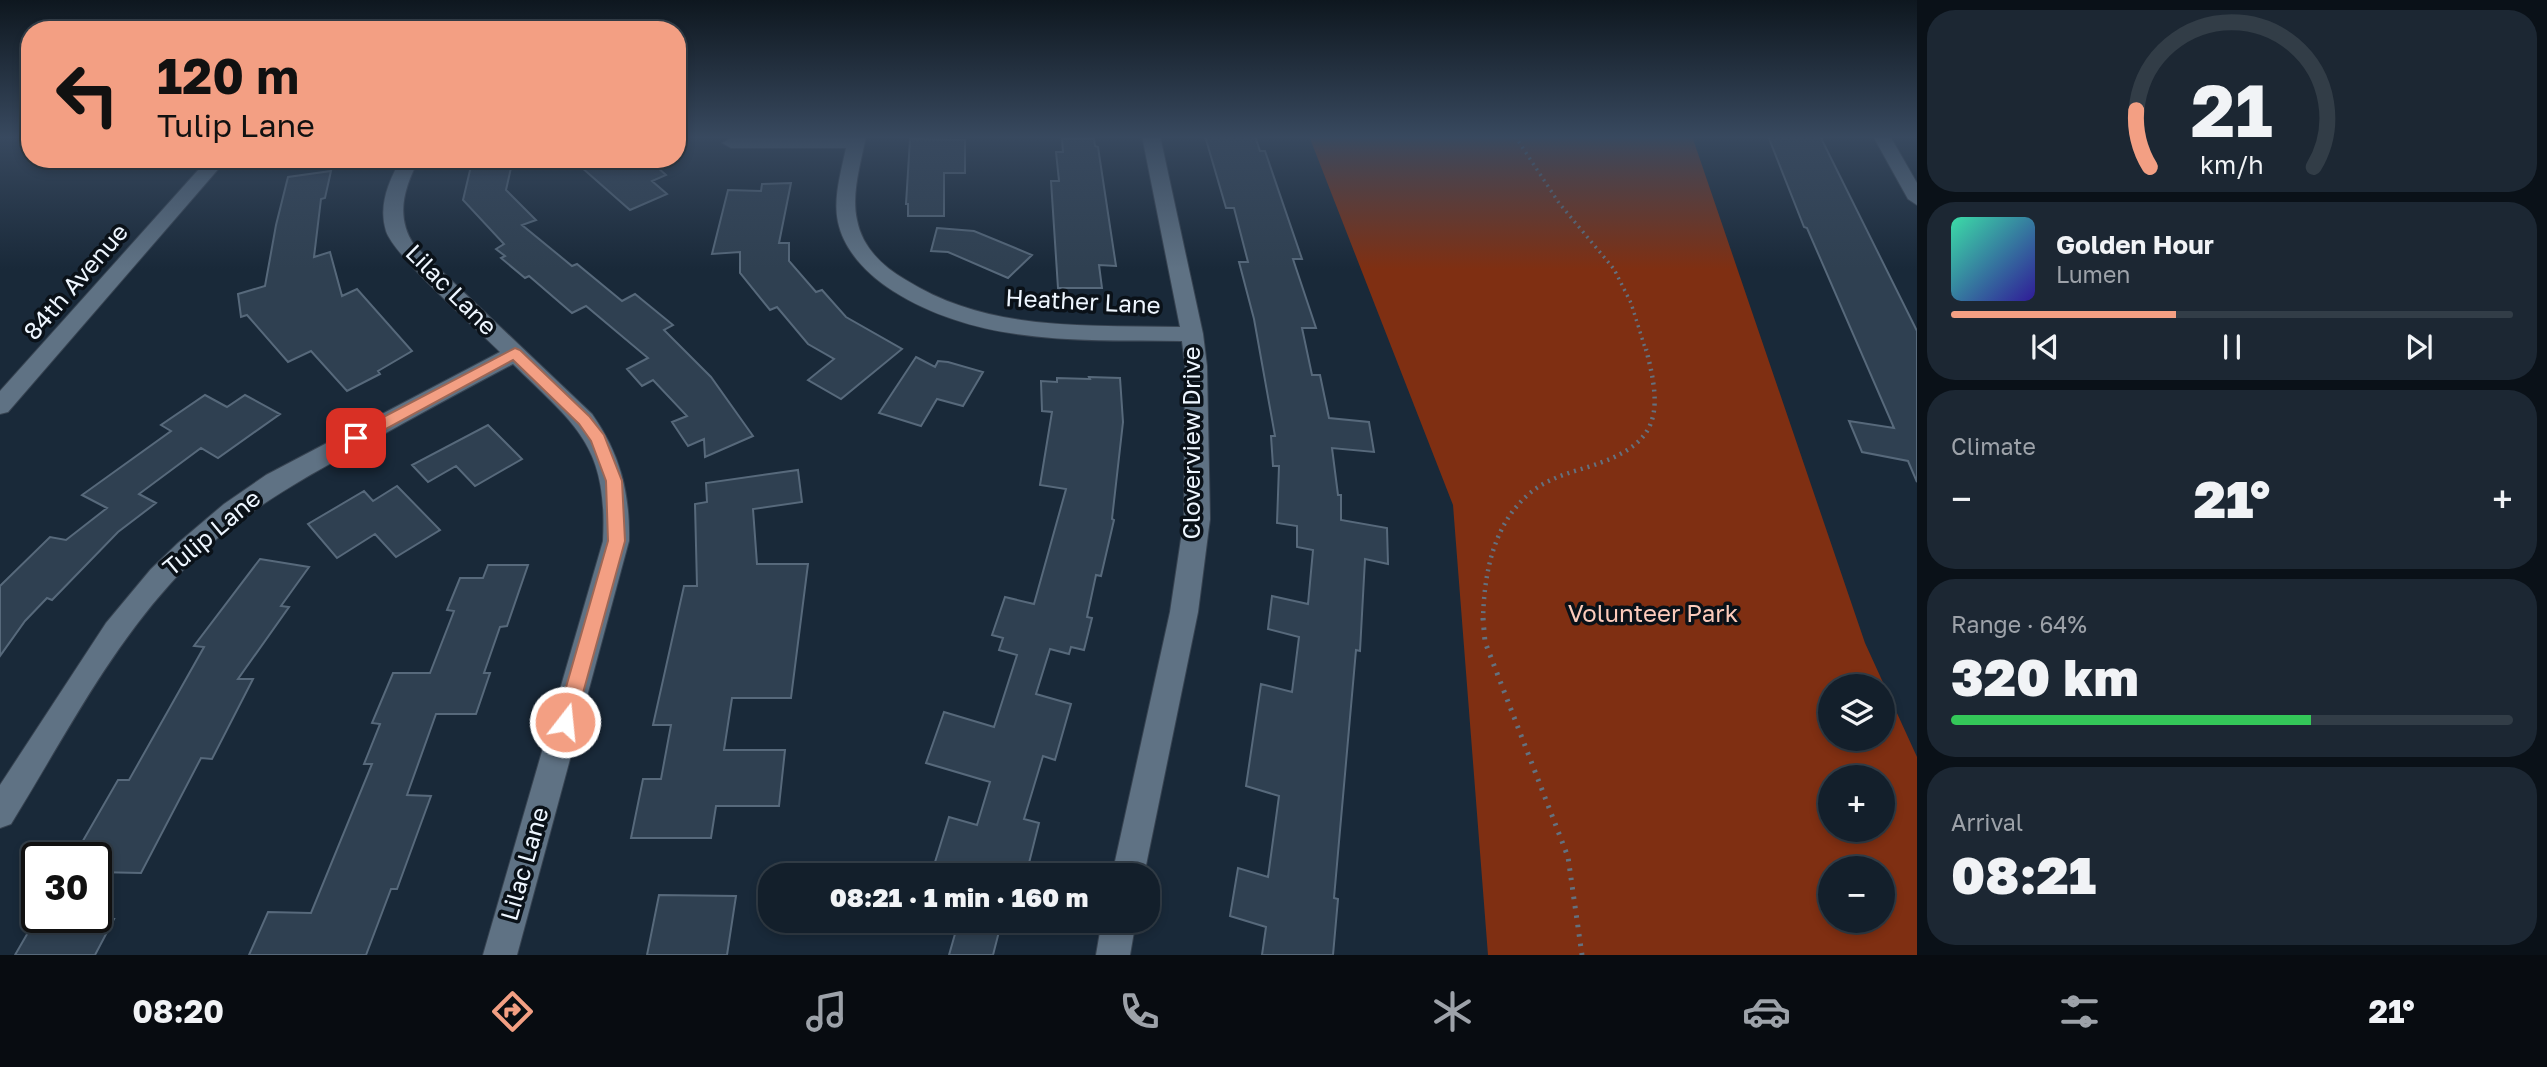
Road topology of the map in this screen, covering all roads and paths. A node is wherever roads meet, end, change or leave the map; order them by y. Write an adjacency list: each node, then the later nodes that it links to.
1 (199, 181): 10 (street, 84th Avenue)
2 (400, 181): 9 (street, Lilac Lane)
3 (850, 181): 8 (street, Heather Lane)
4 (1160, 181): 8 (street, Cloverview Drive)
5 (1544, 181): 16 (path)
6 (1906, 181): 7 (street)
7 (1917, 199)
8 (1192, 334): 12 (street, Cloverview Drive)
9 (515, 353): 11 (street, Tulip Lane); 14 (street, Lilac Lane)
10 (0, 406)
11 (0, 813)
12 (1131, 863)
13 (1116, 933): 15 (street)
14 (500, 955)
15 (1112, 955)
16 (1582, 955)

